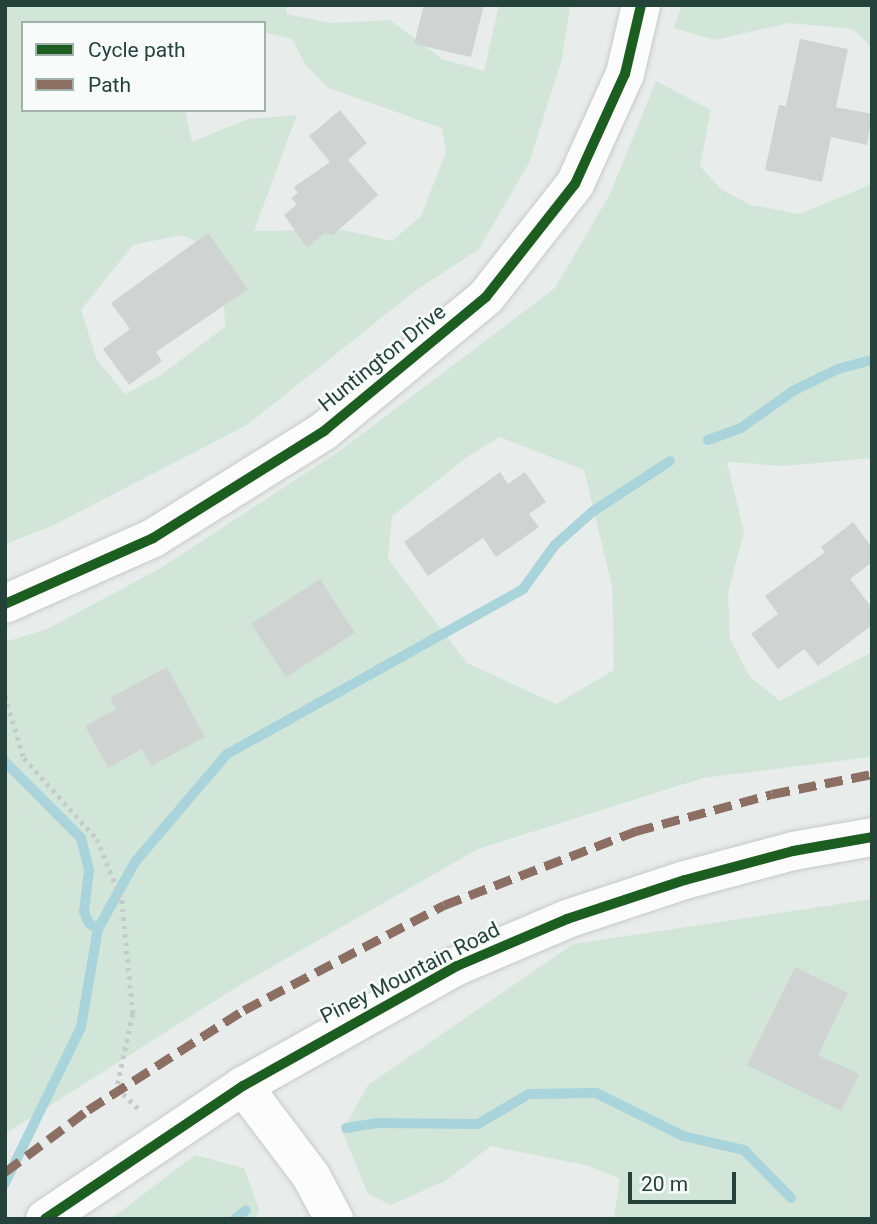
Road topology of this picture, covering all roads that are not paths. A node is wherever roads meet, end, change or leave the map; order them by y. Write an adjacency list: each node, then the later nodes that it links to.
1 (641, 5): 2 (street, Huntington Drive)
2 (5, 604)
3 (872, 837): 4 (street, Piney Mountain Road)
4 (243, 1086): 5 (street, Piney Mountain Road); 6 (street)
5 (45, 1219)
6 (334, 1219)

